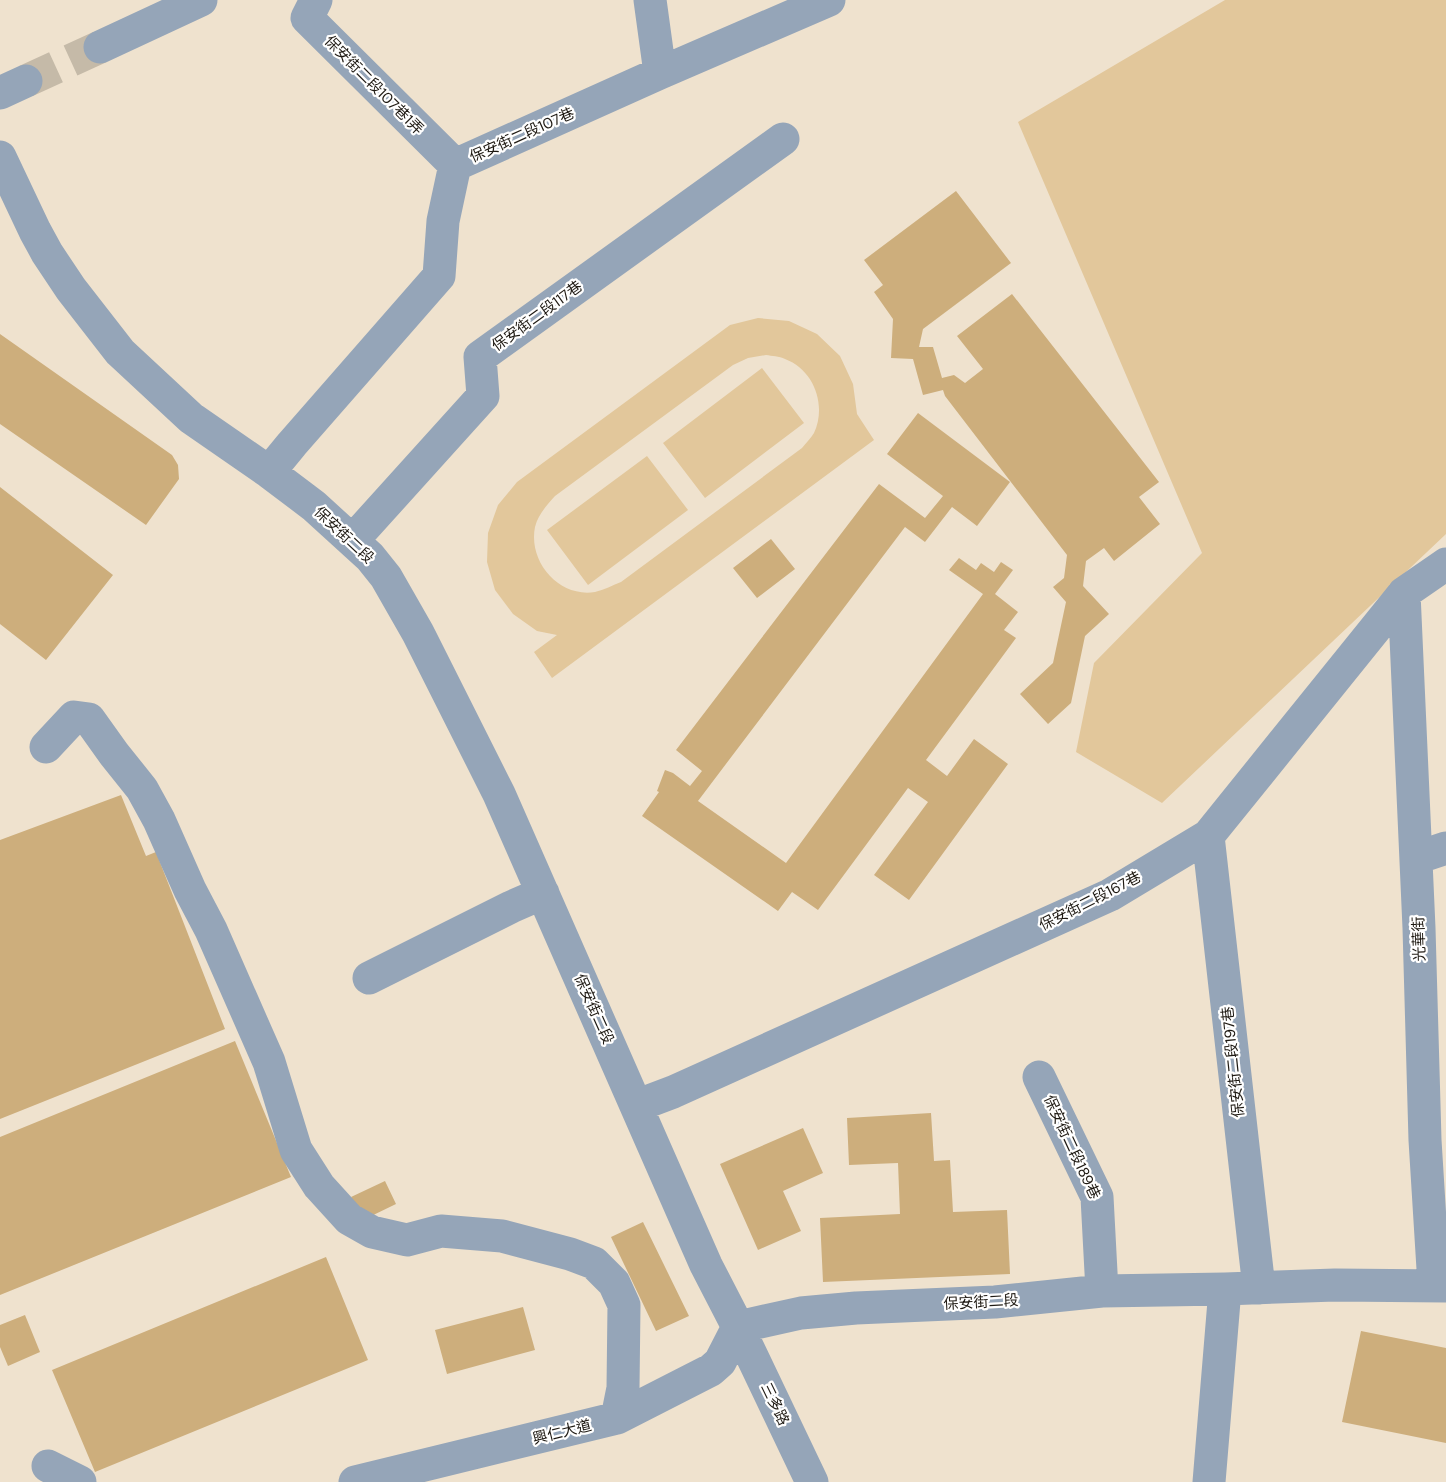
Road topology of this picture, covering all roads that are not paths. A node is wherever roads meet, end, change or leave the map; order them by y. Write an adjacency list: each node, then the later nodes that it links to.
1 (201, 0): 5 (street)
2 (315, 0): 9 (street, 保安街二段107巷1弄)
3 (650, 0): 6 (street)
4 (829, 0): 6 (street, 保安街二段107巷)
5 (100, 46)
6 (660, 73): 9 (street, 保安街二段107巷)
7 (783, 139): 11 (street, 保安街二段117巷)
8 (0, 157): 10 (street, 保安街二段)
9 (455, 165): 10 (street, 保安街二段107巷)
10 (269, 472): 11 (street, 保安街二段)
11 (353, 540): 17 (street, 保安街二段)
12 (1446, 564): 13 (street, 保安街二段167巷)
13 (1404, 593): 15 (street, 保安街二段167巷); 16 (street, 光華街)
14 (46, 747): 28 (street)
15 (1208, 837): 21 (street, 保安街二段167巷); 24 (street, 保安街二段197巷)
16 (1431, 853): 19 (street, 光華街)
17 (543, 893): 18 (street); 21 (street, 保安街二段)
18 (369, 978)
19 (1434, 1035): 22 (street, 光華街)
20 (1039, 1077): 26 (street, 保安街二段189巷)
21 (636, 1106): 27 (street, 保安街二段)
22 (1436, 1140): 23 (street, 光華街)
23 (1440, 1286): 24 (street, 保安街二段)
24 (1259, 1288): 25 (street, 保安街二段)
25 (1225, 1289): 26 (street, 保安街二段); 35 (street)
26 (1102, 1291): 27 (street, 保安街二段)
27 (738, 1327): 28 (street, 興仁大道); 29 (street, 三多路)
28 (617, 1418): 32 (street, 興仁大道)
29 (788, 1431): 33 (street); 34 (street, 三多路)
30 (48, 1466): 31 (street)
31 (80, 1482)
32 (355, 1482)
33 (789, 1482)
34 (812, 1482)
35 (1209, 1482)

